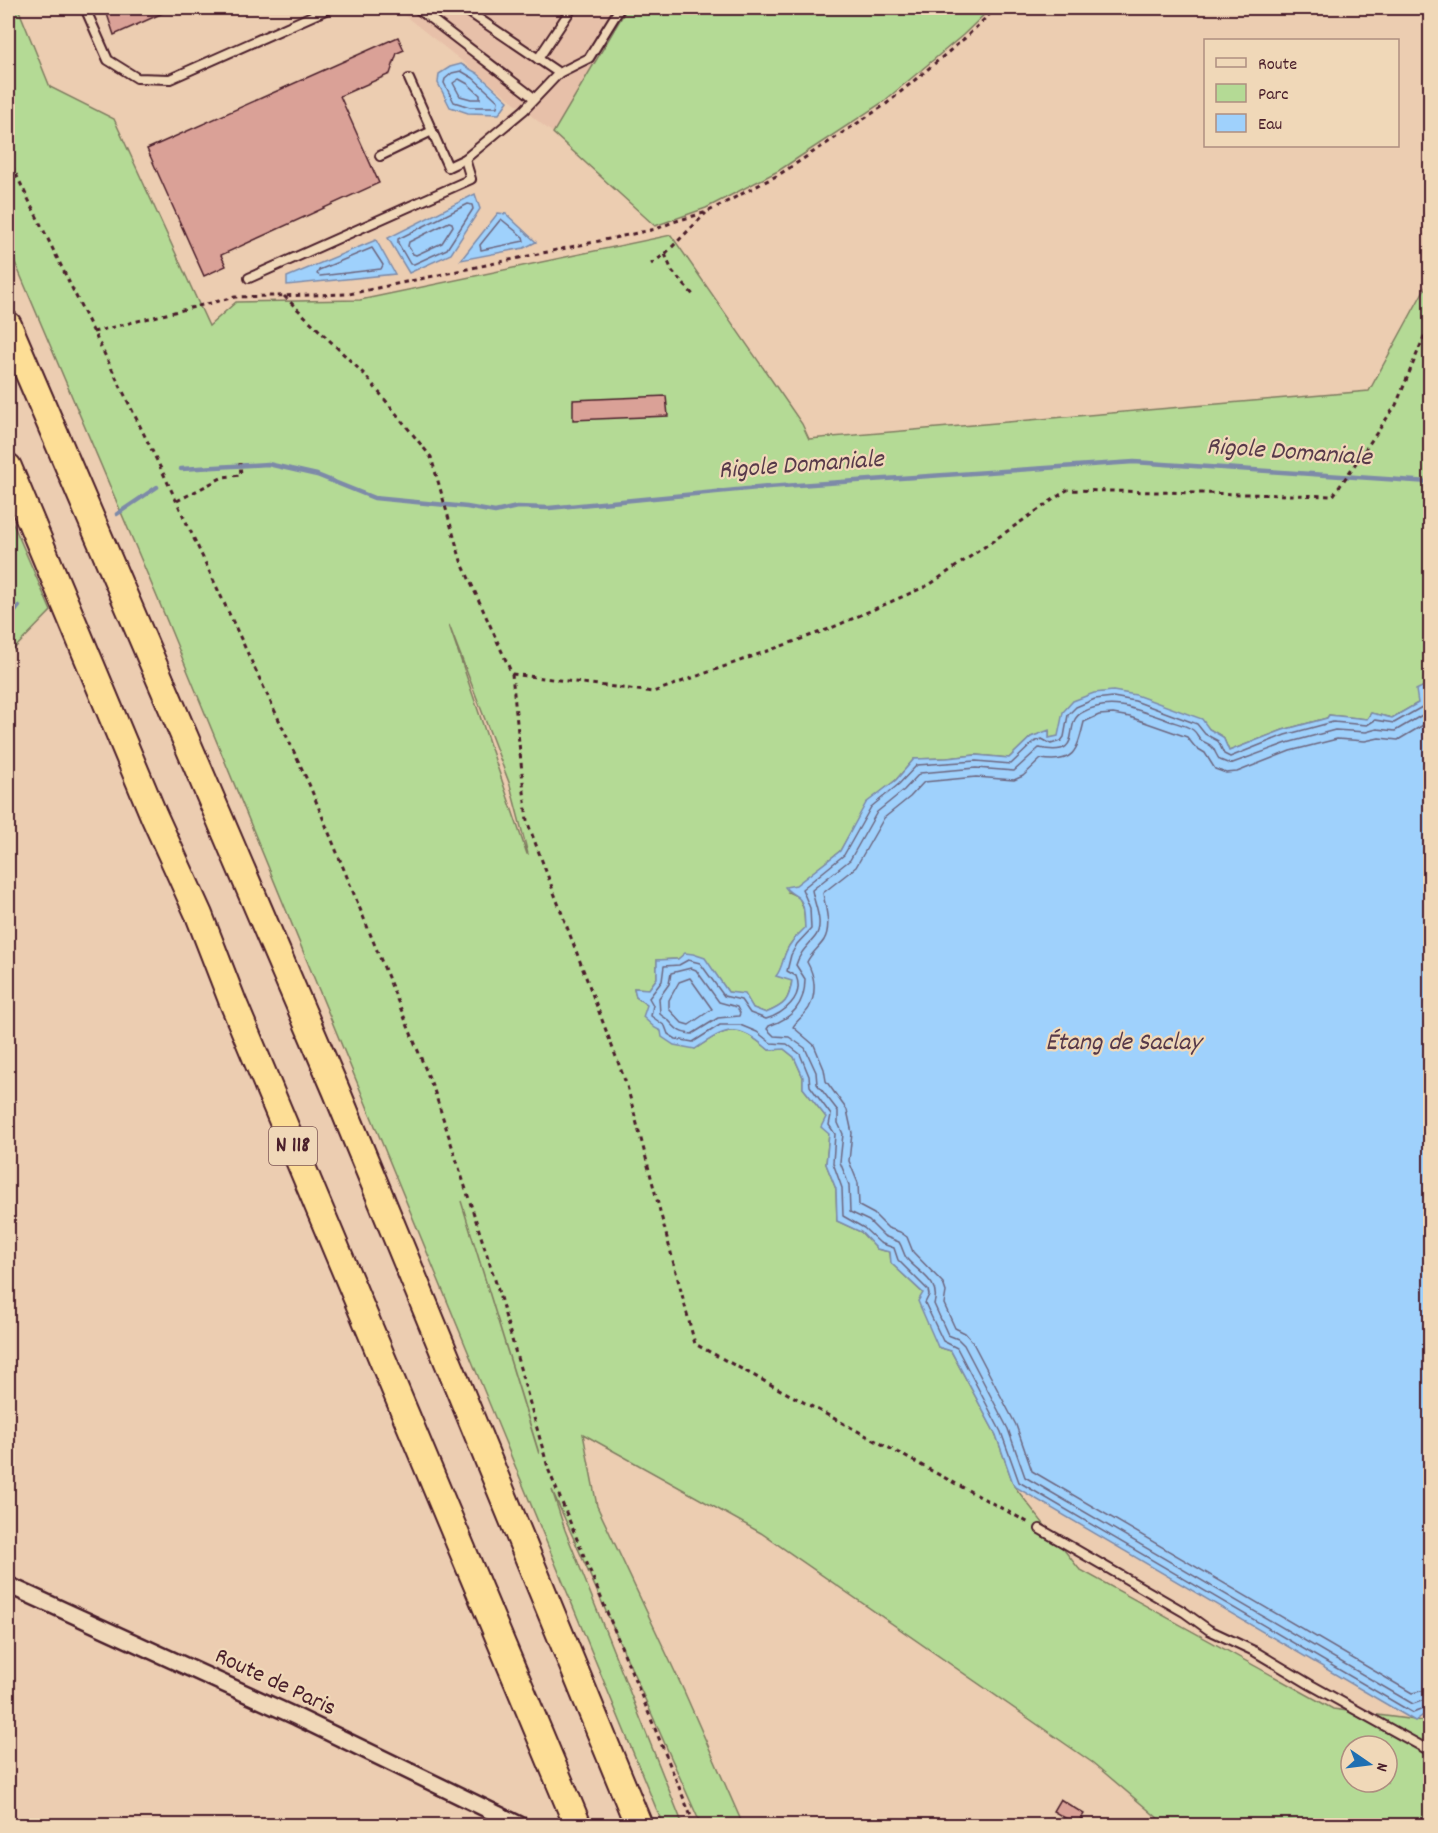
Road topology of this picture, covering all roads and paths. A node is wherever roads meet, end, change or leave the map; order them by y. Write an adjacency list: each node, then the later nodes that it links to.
1 (85, 8): 2 (lane)
2 (330, 8)
3 (417, 8): 11 (lane)
4 (463, 8): 8 (lane)
5 (572, 8): 8 (lane)
6 (620, 8): 9 (lane)
7 (996, 8): 16 (path)
8 (538, 59): 9 (lane)
9 (559, 73): 11 (lane)
10 (409, 79): 12 (lane)
11 (534, 98): 15 (lane)
12 (432, 131): 13 (lane); 15 (lane)
13 (380, 156)
14 (8, 158): 24 (path)
15 (465, 159): 19 (lane)
16 (707, 212): 17 (path); 20 (path)
17 (664, 254): 18 (path); 21 (path)
18 (651, 264)
19 (249, 278)
20 (284, 296): 24 (path); 28 (path)
21 (695, 297)
22 (1431, 322): 28 (path)
23 (8, 325): 34 (highway, N 118)
24 (93, 332): 27 (path)
25 (240, 463): 27 (path)
26 (8, 467): 33 (highway, N 118)
27 (177, 501): 35 (path)
28 (512, 674): 29 (path)
29 (1040, 1529): 31 (lane)
30 (8, 1585): 32 (street, Route de Paris)
31 (1431, 1751)
32 (522, 1826)
33 (578, 1826)
34 (639, 1826)
35 (695, 1826)

